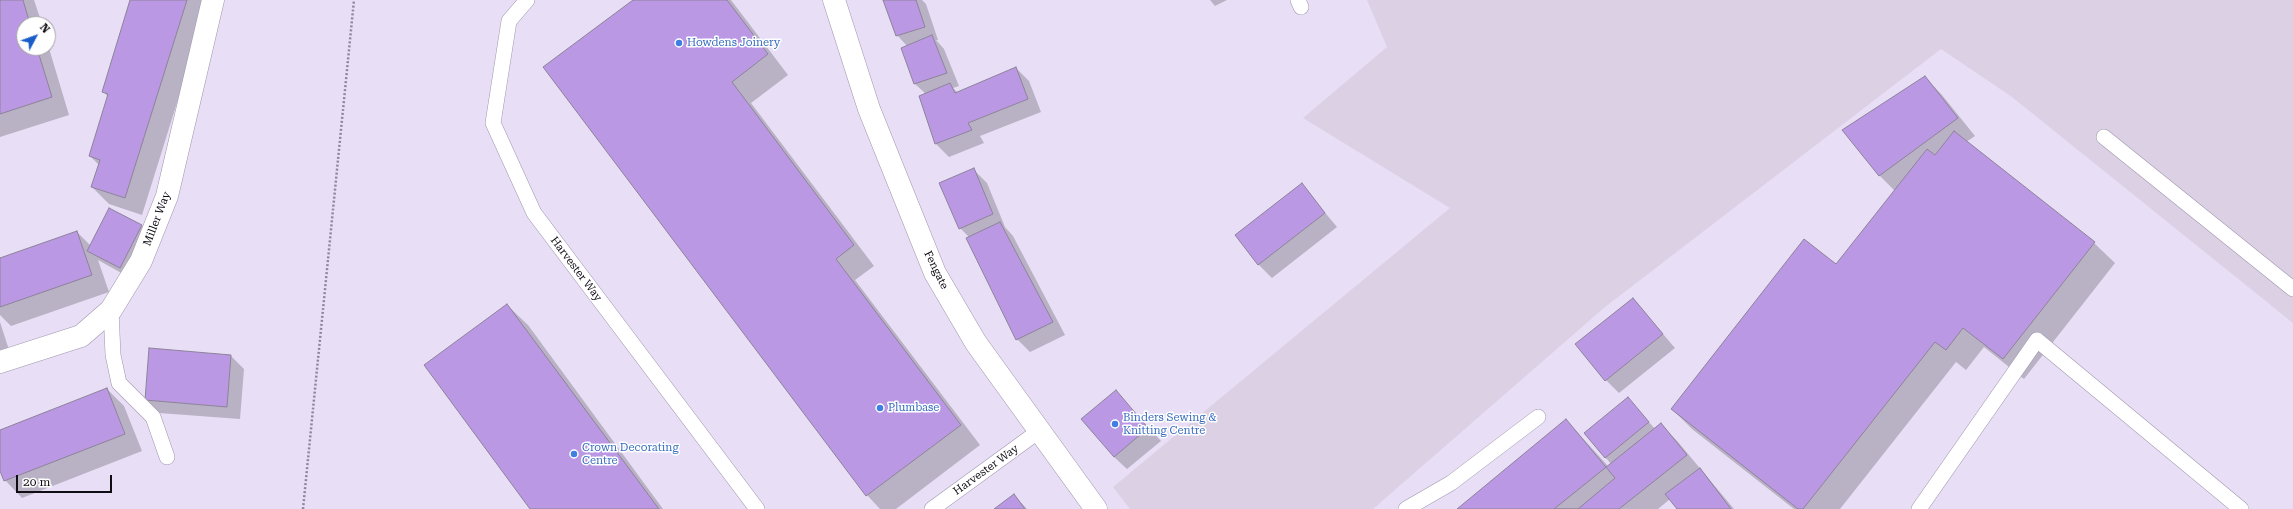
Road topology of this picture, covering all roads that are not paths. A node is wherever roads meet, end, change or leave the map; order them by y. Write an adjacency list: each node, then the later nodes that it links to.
1 (213, 0): 6 (street, Miller Way)
2 (526, 0): 11 (lane, Harvester Way)
3 (834, 0): 9 (street, Fengate)
4 (2104, 137): 5 (lane)
5 (2293, 289)
6 (111, 310): 7 (street, Miller Way); 10 (lane)
7 (0, 362)
8 (1538, 417): 14 (lane)
9 (1039, 431): 12 (lane, Harvester Way); 13 (street, Fengate)
10 (167, 458)
11 (756, 509)
12 (932, 509)
13 (1096, 509)
14 (1406, 509)
15 (1919, 509): 16 (lane)
16 (2241, 509)

